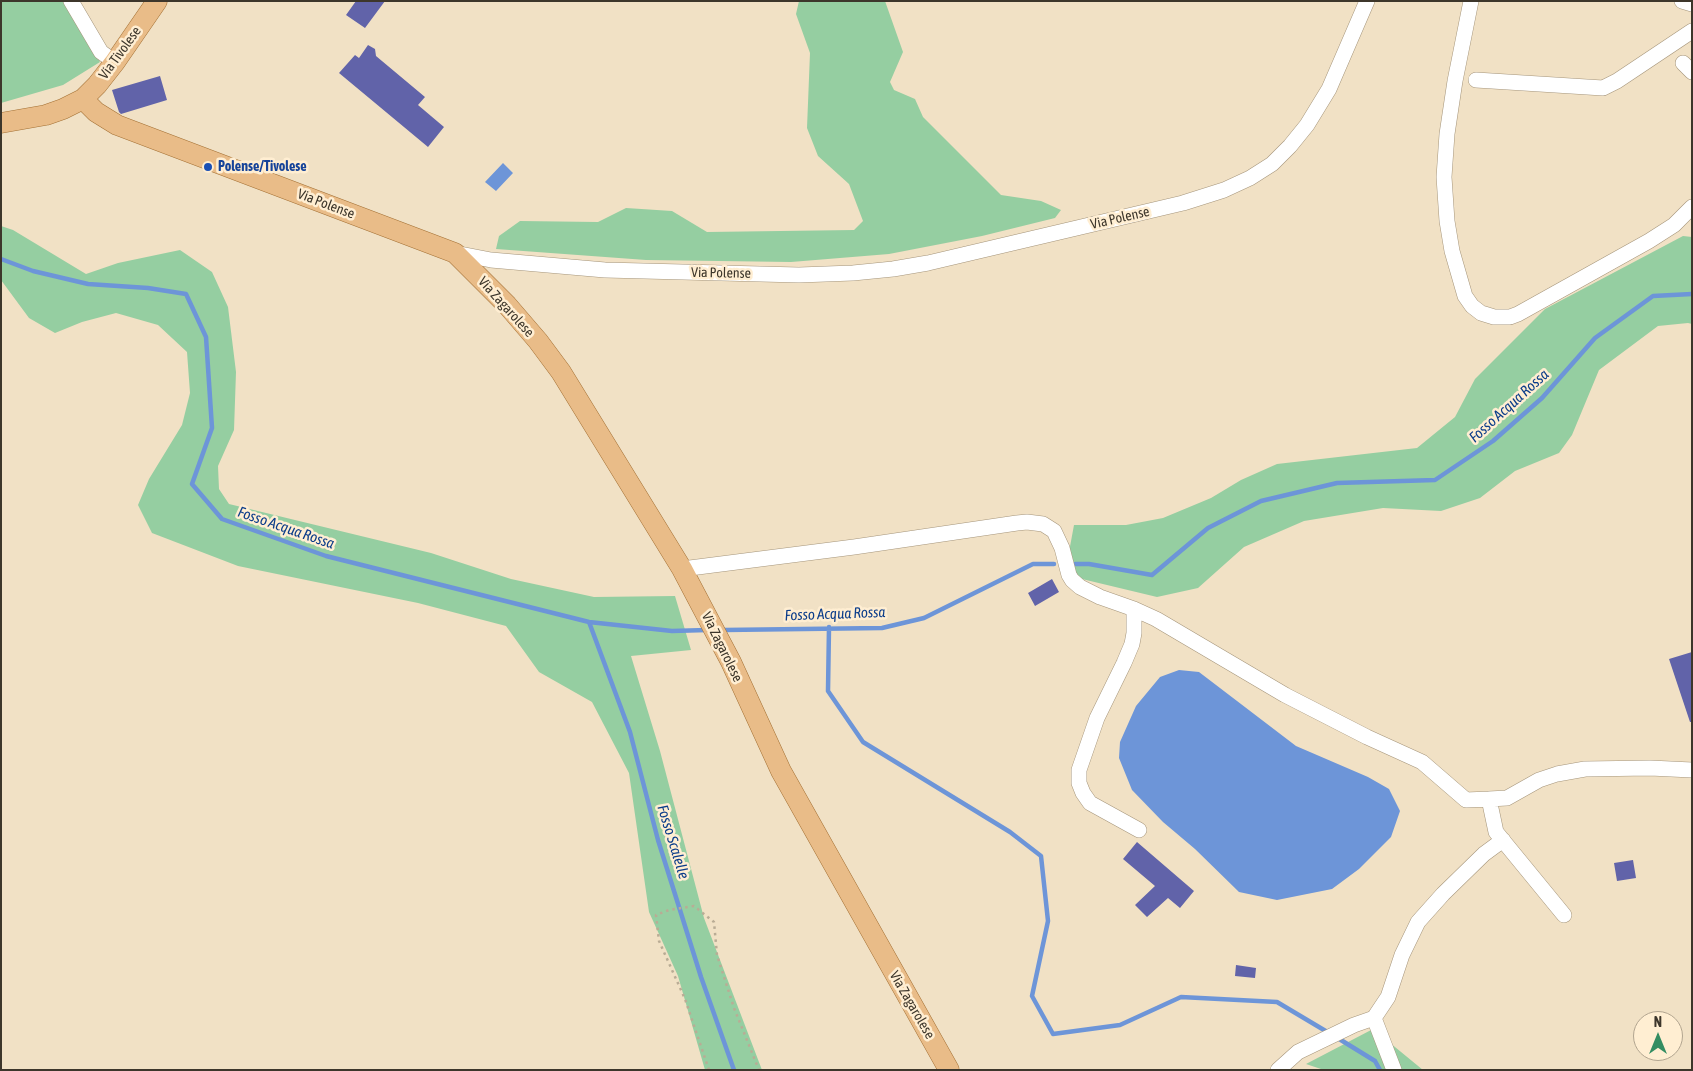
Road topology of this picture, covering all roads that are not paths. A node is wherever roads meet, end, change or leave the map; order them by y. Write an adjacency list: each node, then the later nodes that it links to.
1 (72, 1): 8 (street)
2 (1367, 1): 13 (street, Via Polense)
3 (1470, 1): 12 (street)
4 (1682, 1): 6 (street)
5 (156, 3): 8 (main road, Via Tivolese)
6 (1692, 4)
7 (1692, 31): 9 (street)
8 (115, 62): 10 (main road, Via Tivolese)
9 (1476, 80)
10 (83, 99): 11 (main road); 13 (main road, Via Polense)
11 (1, 123)
12 (1692, 208)
13 (454, 253): 14 (main road, Via Zagarolese)
14 (682, 569): 15 (street); 22 (main road, Via Zagarolese)
15 (1134, 609): 17 (street); 18 (street)
16 (1692, 770): 17 (street)
17 (1489, 799): 19 (street)
18 (1140, 830)
19 (1503, 840): 20 (street); 21 (street)
20 (1564, 915)
21 (1374, 1018): 23 (street); 24 (street)
22 (949, 1070)
23 (1278, 1070)
24 (1394, 1070)

